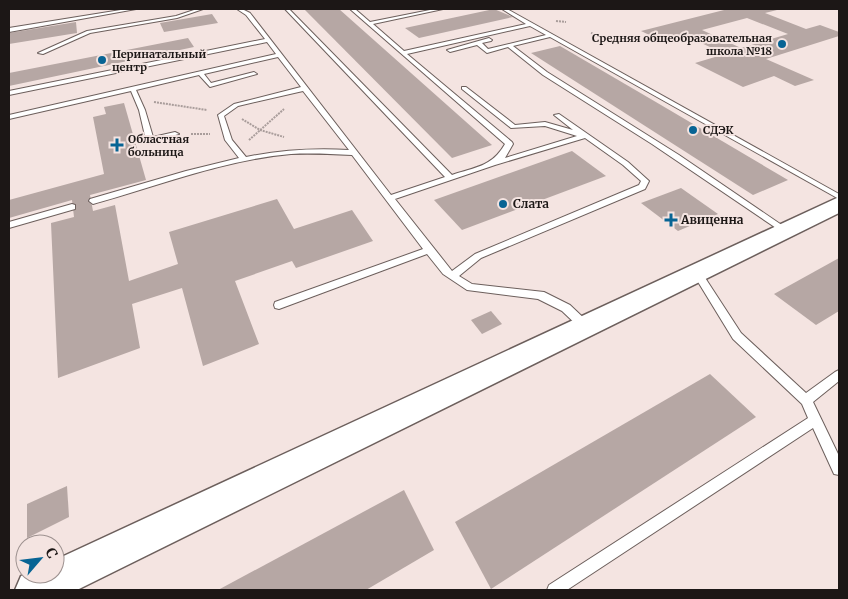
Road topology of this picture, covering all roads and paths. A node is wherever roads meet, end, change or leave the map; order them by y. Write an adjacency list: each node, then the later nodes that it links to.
1 (134, 9): 8 (lane)
2 (201, 9): 12 (lane)
3 (239, 9): 17 (lane)
4 (287, 9): 41 (lane)
5 (352, 9): 9 (lane)
6 (441, 9): 9 (lane)
7 (504, 9): 10 (lane)
8 (95, 15): 11 (lane); 12 (lane)
9 (370, 23): 21 (lane)
10 (531, 24): 14 (lane); 21 (lane)
11 (9, 30)
12 (97, 31): 22 (lane)
13 (591, 32): 16 (path)
14 (551, 35): 19 (lane); 42 (lane)
15 (509, 36): 18 (lane)
16 (603, 37)
17 (268, 40): 23 (lane); 29 (lane)
18 (478, 42): 19 (lane); 20 (lane)
19 (509, 45): 48 (lane)
20 (450, 50)
21 (403, 52): 36 (lane)
22 (42, 53)
23 (280, 55): 24 (lane); 26 (lane)
24 (200, 73): 25 (lane); 28 (lane)
25 (254, 74)
26 (306, 88): 35 (lane); 37 (path); 38 (lane)
27 (464, 88): 32 (lane)
28 (133, 89): 31 (lane); 33 (lane)
29 (9, 93)
30 (557, 115): 34 (lane)
31 (9, 117)
32 (513, 127): 34 (lane); 36 (lane)
33 (175, 134): 35 (path)
34 (584, 136): 40 (lane); 51 (lane)
35 (226, 137): 37 (lane)
36 (510, 144): 40 (lane)
37 (236, 152): 39 (lane)
38 (354, 153): 39 (lane); 43 (lane)
39 (245, 160): 44 (lane)
40 (490, 165): 41 (lane)
41 (450, 178): 43 (lane)
42 (839, 197)
43 (390, 198): 49 (lane)
44 (93, 201)
45 (839, 204): 48 (street)
46 (72, 207): 47 (lane)
47 (9, 226)
48 (785, 230): 50 (street)
49 (430, 250): 51 (lane); 52 (lane)
50 (697, 272): 53 (street); 55 (lane)
51 (452, 276): 53 (lane)
52 (279, 305)
53 (585, 326): 58 (street)
54 (839, 375): 55 (lane)
55 (806, 400): 56 (lane)
56 (815, 420): 57 (lane); 59 (lane)
57 (839, 469)
58 (35, 590)
59 (554, 590)

